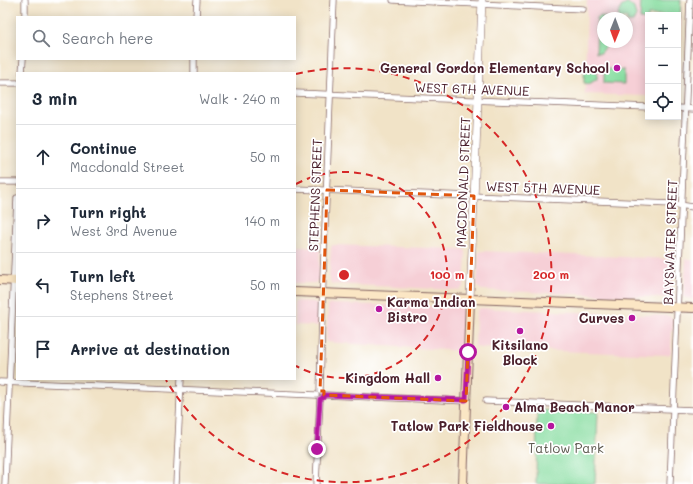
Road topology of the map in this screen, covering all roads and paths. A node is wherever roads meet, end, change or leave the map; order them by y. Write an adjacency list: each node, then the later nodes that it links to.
1 (25, 0): 9 (street)
2 (197, 0): 10 (street)
3 (334, 0): 18 (street, STEPHENS STREET)
4 (393, 0): 6 (street)
5 (690, 0): 8 (street, BAYSWATER STREET)
6 (482, 2): 7 (street); 19 (street, MACDONALD STREET)
7 (583, 9)
8 (691, 13): 22 (street, BAYSWATER STREET)
9 (25, 16)
10 (196, 16)
11 (23, 60): 13 (street)
12 (194, 60): 14 (street)
13 (22, 72)
14 (194, 72)
15 (0, 83): 16 (street)
16 (16, 83)
17 (296, 93): 18 (street, WEST 6TH AVENUE)
18 (330, 95): 19 (street, WEST 6TH AVENUE); 27 (street, STEPHENS STREET)
19 (478, 100): 20 (street, WEST 6TH AVENUE); 28 (street, MACDONALD STREET)
20 (645, 107)
21 (681, 108): 22 (street)
22 (686, 108): 23 (street); 29 (street, BAYSWATER STREET)
23 (693, 109)
24 (0, 182): 25 (street)
25 (16, 182)
26 (296, 189): 27 (street, WEST 5TH AVENUE)
27 (326, 190): 28 (street, WEST 5TH AVENUE); 35 (street, STEPHENS STREET)
28 (474, 196): 29 (street, WEST 5TH AVENUE); 36 (street, MACDONALD STREET)
29 (682, 206): 30 (street, WEST 5TH AVENUE); 37 (street, BAYSWATER STREET)
30 (693, 207)
31 (16, 240): 33 (street)
32 (0, 280): 33 (main road)
33 (15, 281): 41 (street)
34 (296, 292): 35 (main road)
35 (323, 293): 36 (main road); 43 (street, STEPHENS STREET)
36 (470, 299): 37 (main road); 44 (main road, MACDONALD STREET)
37 (678, 307): 38 (main road); 46 (street, BAYSWATER STREET)
38 (693, 308)
39 (181, 380): 42 (street)
40 (0, 382): 41 (street)
41 (10, 382): 42 (street); 48 (street)
42 (180, 390): 43 (street); 49 (street)
43 (320, 395): 44 (street); 50 (street, STEPHENS STREET)
44 (466, 400): 51 (main road, MACDONALD STREET)
45 (486, 401): 46 (street)
46 (674, 409): 47 (street); 52 (street, BAYSWATER STREET)
47 (693, 410)
48 (5, 484)
49 (176, 484)
50 (316, 484)
51 (463, 484)
52 (670, 484)

